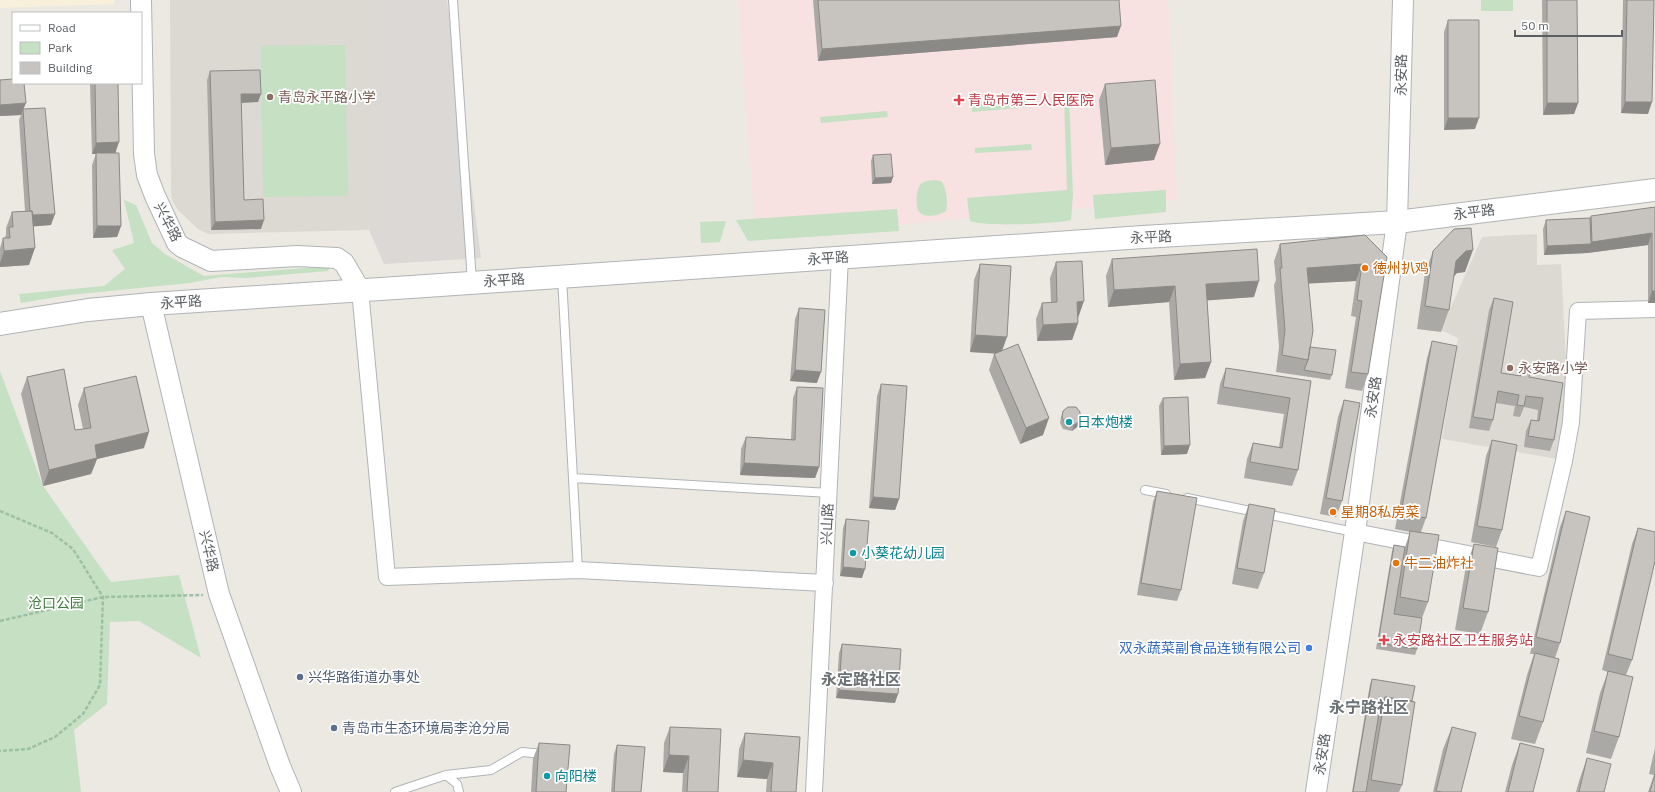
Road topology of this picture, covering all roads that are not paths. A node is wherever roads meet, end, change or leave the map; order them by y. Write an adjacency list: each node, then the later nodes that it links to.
1 (141, 0): 4 (street, 兴华路)
2 (453, 0): 10 (lane)
3 (1403, 0): 7 (street, 永安路)
4 (141, 12)
5 (142, 70): 11 (street, 兴华路)
6 (1655, 190): 7 (main road, 永平路)
7 (1397, 222): 8 (main road, 永平路); 18 (street, 永安路)
8 (840, 257): 9 (main road, 永平路); 17 (street, 兴山路)
9 (562, 276): 10 (main road, 永平路); 15 (lane)
10 (472, 282): 11 (main road, 永平路)
11 (360, 290): 12 (main road, 永平路); 19 (street)
12 (151, 304): 14 (main road, 永平路); 23 (street, 兴华路)
13 (1655, 309): 18 (street)
14 (0, 324)
15 (573, 478): 17 (lane); 19 (lane)
16 (1145, 490): 18 (lane)
17 (829, 493): 20 (street, 兴山路)
18 (1355, 532): 27 (street, 永安路)
19 (578, 570): 20 (street)
20 (824, 583): 26 (street, 兴山路)
21 (550, 754): 22 (lane)
22 (446, 775): 24 (lane); 25 (lane)
23 (291, 792)
24 (395, 792)
25 (459, 792)
26 (814, 792)
27 (1316, 792)

